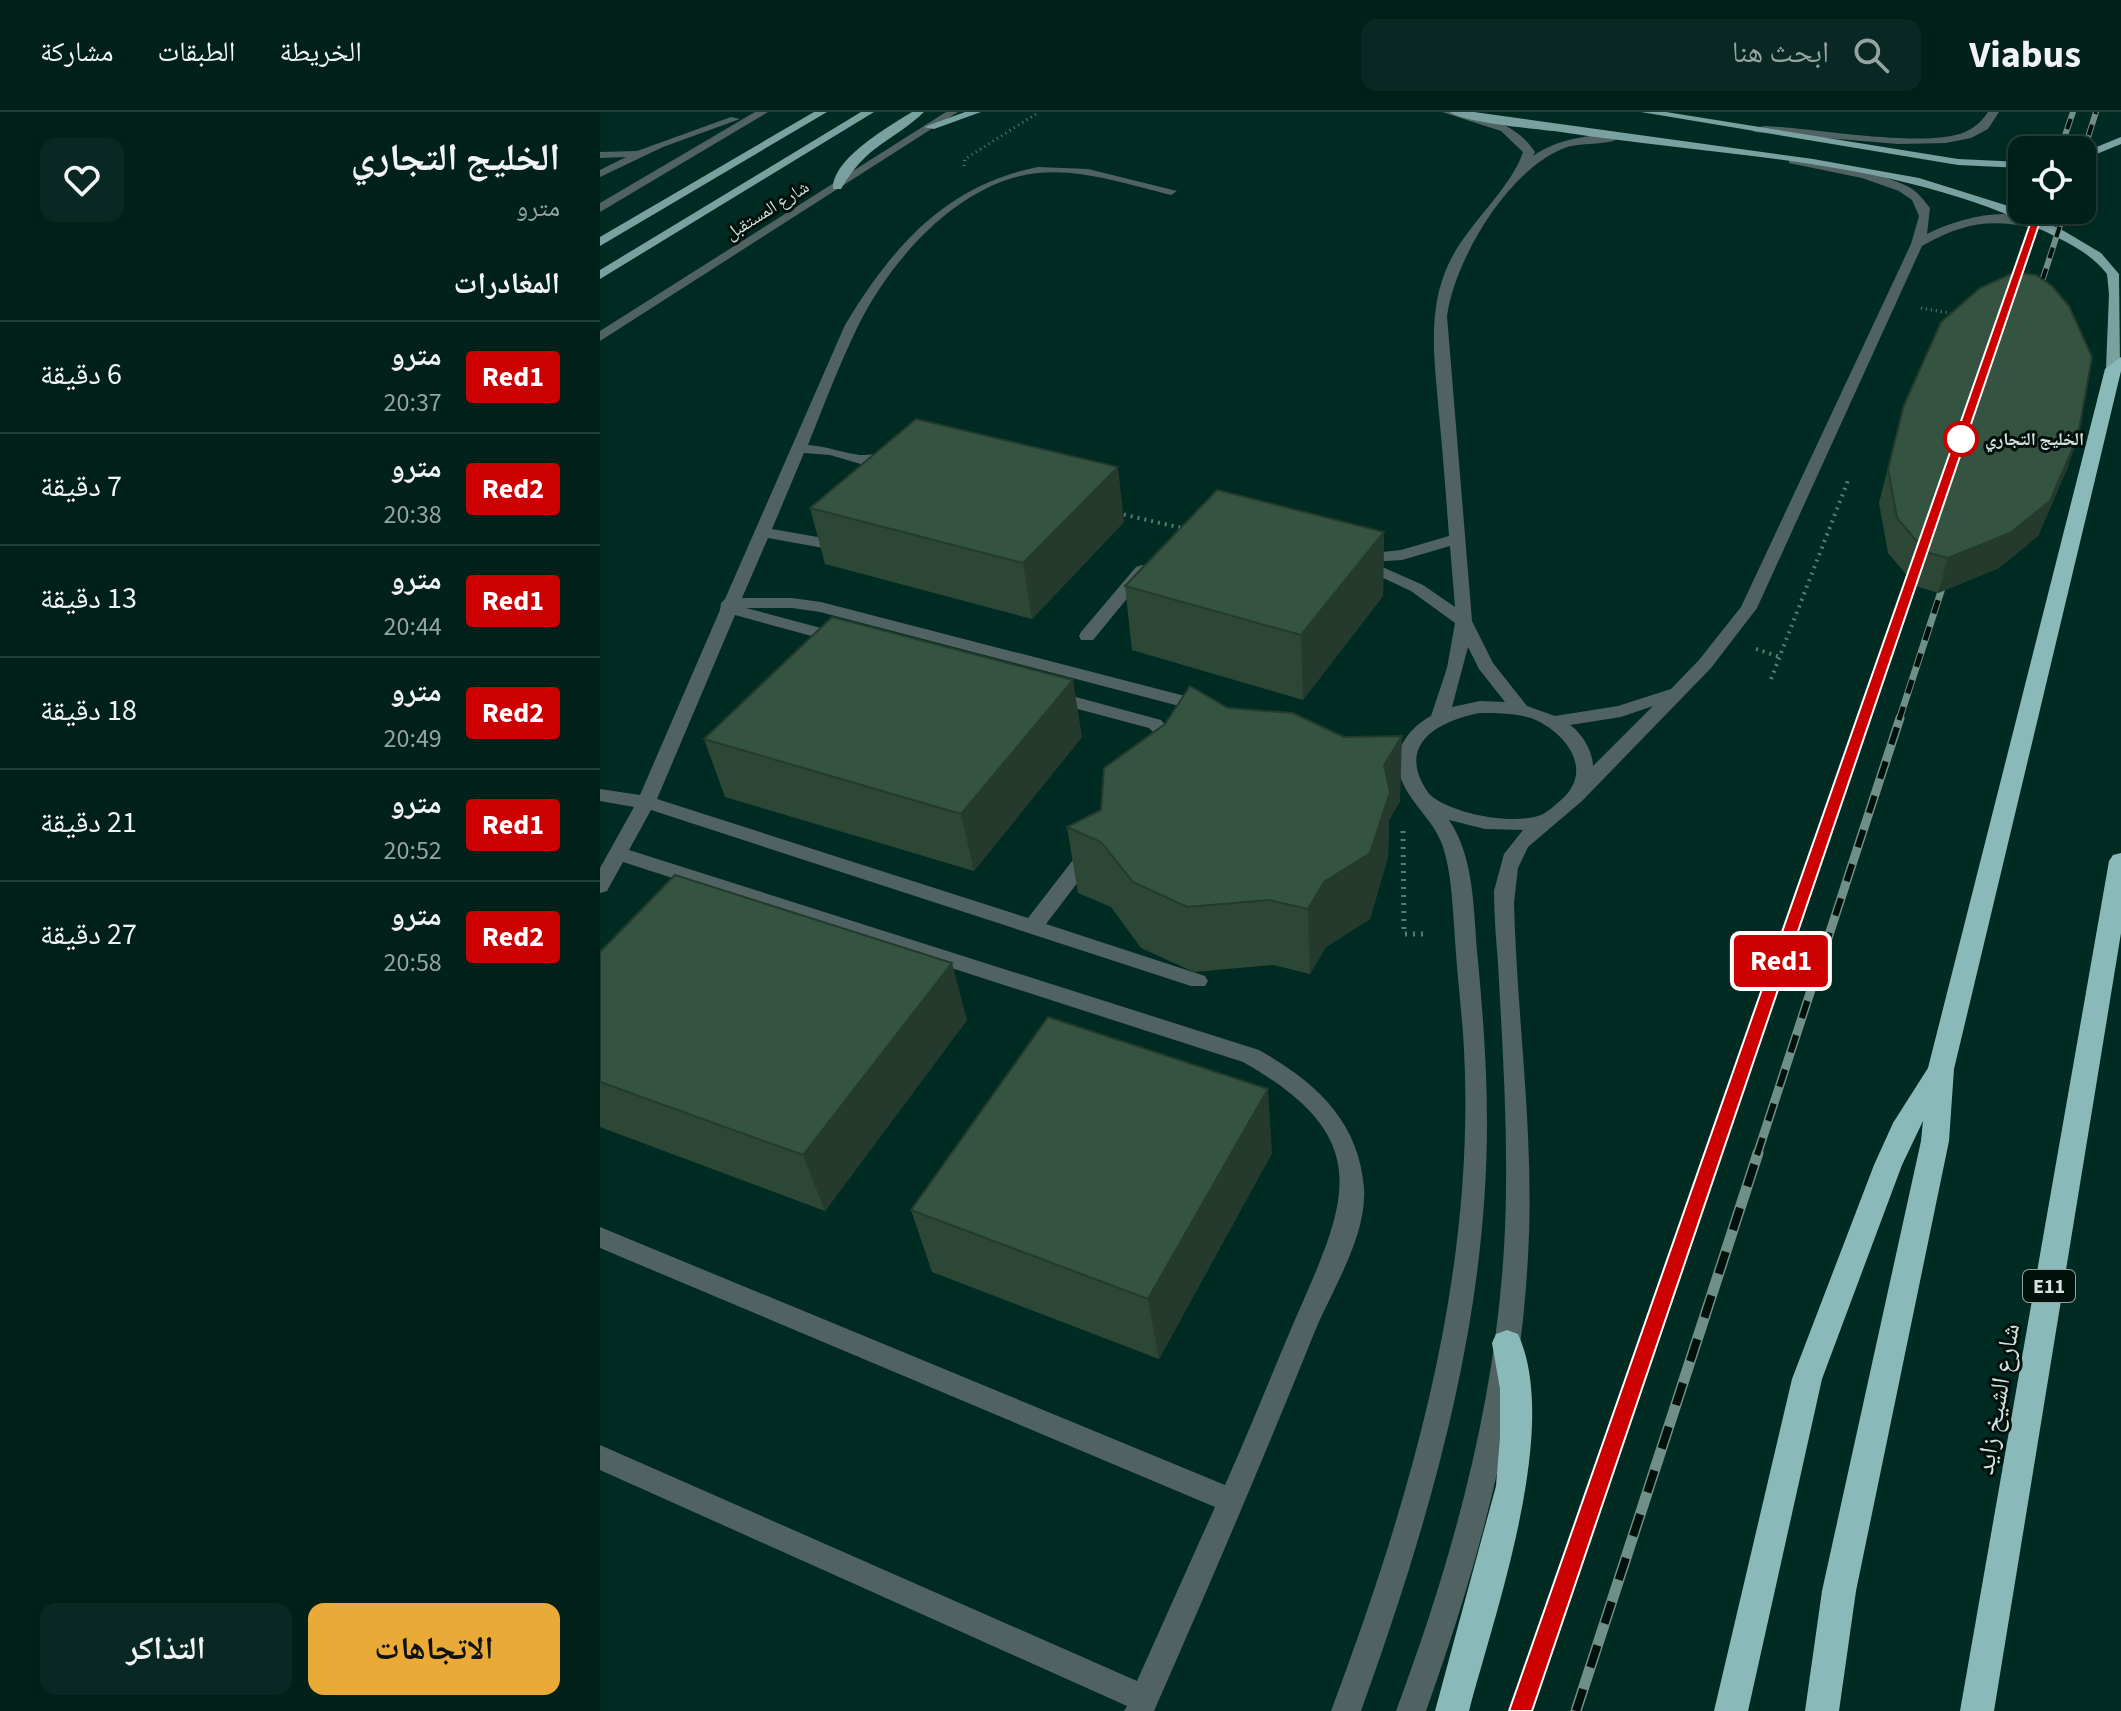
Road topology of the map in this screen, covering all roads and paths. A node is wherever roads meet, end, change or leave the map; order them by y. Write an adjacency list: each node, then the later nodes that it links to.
1 (762, 112): 16 (street); 26 (street)
2 (822, 112): 28 (main road)
3 (869, 112): 30 (main road, شارع المستقبل)
4 (919, 112): 23 (main road)
5 (953, 112): 12 (street, شارع المستقبل)
6 (976, 112): 12 (main road)
7 (1039, 112): 24 (path)
8 (1447, 112): 21 (street)
9 (1454, 112): 14 (main road)
10 (1651, 112): 13 (main road)
11 (1994, 112): 13 (street)
12 (930, 127): 23 (street, شارع المستقبل)
13 (1755, 129): 20 (main road)
14 (1616, 137): 19 (main road); 21 (street)
15 (2121, 140): 17 (main road)
16 (641, 152): 18 (street); 22 (street)
17 (2096, 154)
18 (600, 155)
19 (1793, 161): 27 (main road); 29 (street)
20 (2008, 164)
21 (1524, 168): 43 (street)
22 (600, 174)
23 (837, 187): 33 (street, شارع المستقبل)
24 (975, 190): 25 (street); 35 (street)
25 (1171, 191)
26 (600, 208)
27 (2050, 228): 29 (street); 34 (main road)
28 (600, 242)
29 (1917, 244): 49 (street)
30 (600, 275)
31 (1915, 307): 32 (path)
32 (1960, 315)
33 (600, 337)
34 (2117, 365): 73 (highway)
35 (797, 448): 37 (street); 42 (street)
36 (909, 456): 37 (street)
37 (861, 459): 39 (street)
38 (1853, 467): 51 (path)
39 (899, 473)
40 (1113, 512): 41 (path)
41 (1187, 529)
42 (760, 532): 44 (street); 46 (street)
43 (1457, 539): 47 (street); 47 (street)
44 (829, 544)
45 (1153, 558): 48 (street)
46 (728, 606): 50 (street); 56 (street); 62 (street)
47 (1464, 621): 55 (street); 57 (street)
48 (1087, 636)
49 (1725, 639): 51 (path); 54 (street)
50 (864, 646)
51 (1780, 657): 52 (path)
52 (1771, 679)
53 (1032, 691): 59 (street)
54 (1677, 691): 58 (street); 60 (street)
55 (1520, 709): 57 (street); 58 (street)
56 (1216, 710)
57 (1439, 718): 63 (street)
58 (1554, 722): 60 (street)
59 (1157, 764)
60 (1584, 786): 64 (street)
61 (600, 795): 62 (street)
62 (646, 802): 67 (street); 70 (street)
63 (1428, 802): 64 (street); 71 (street)
64 (1542, 821): 75 (street)
65 (1403, 829): 71 (path)
66 (1099, 840): 70 (street)
67 (619, 854): 69 (street); 77 (street)
68 (2121, 861): 84 (highway, شارع الشيخ زايد / E11)
69 (600, 886)
70 (1032, 928): 72 (street)
71 (1465, 933): 79 (street)
72 (1198, 981)
73 (1941, 1069): 82 (highway); 83 (highway)
74 (600, 1237): 77 (street)
75 (1507, 1343): 80 (street); 81 (highway)
76 (600, 1457): 78 (street)
77 (1233, 1501): 78 (street)
78 (1142, 1705)
79 (1346, 1711)
80 (1411, 1711)
81 (1452, 1711)
82 (1731, 1711)
83 (1822, 1711)
84 (1977, 1711)

